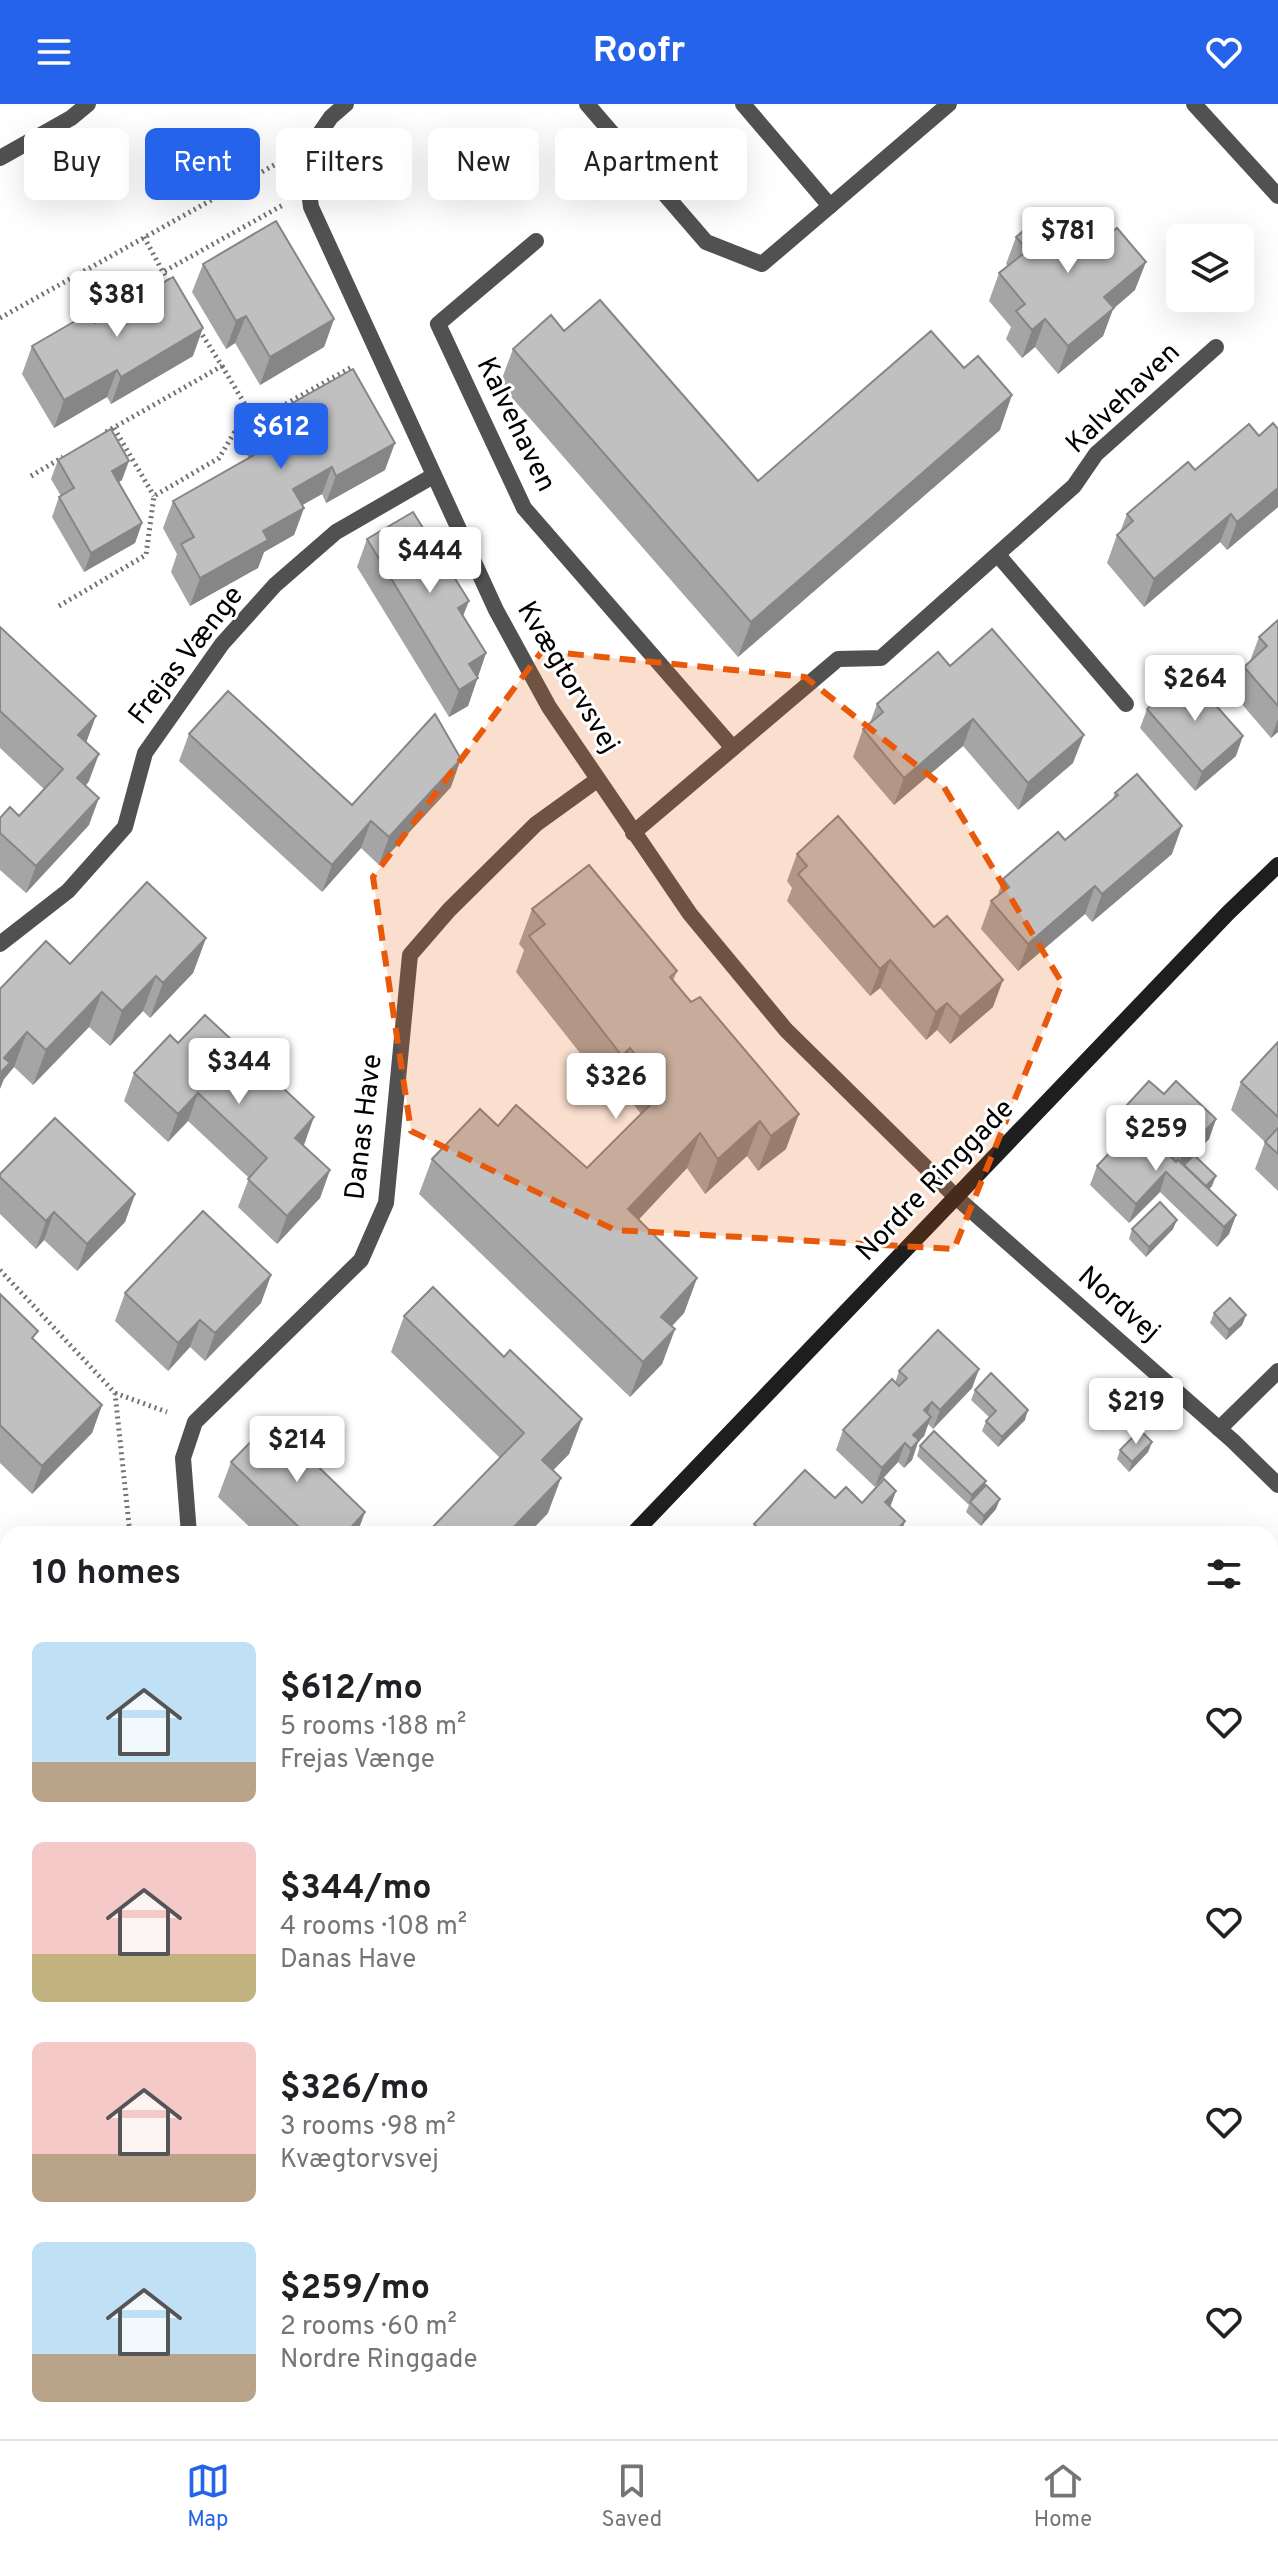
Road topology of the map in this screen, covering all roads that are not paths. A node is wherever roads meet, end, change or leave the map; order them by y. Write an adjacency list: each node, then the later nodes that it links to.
1 (88, 104): 7 (street)
2 (346, 104): 12 (street, Kvægtorvsvej)
3 (587, 104): 9 (street)
4 (743, 104): 9 (street)
5 (949, 104): 9 (street)
6 (1194, 104): 8 (street)
7 (0, 158)
8 (1278, 196)
9 (830, 206)
10 (536, 241): 15 (street, Kalvehaven)
11 (1216, 347): 13 (street, Kalvehaven)
12 (433, 476): 16 (street, Kvægtorvsvej); 19 (street, Frejas Vænge)
13 (998, 555): 14 (street); 15 (street, Kalvehaven)
14 (1126, 704)
15 (733, 748): 17 (street, Kalvehaven)
16 (597, 780): 17 (street, Kvægtorvsvej); 24 (street, Danas Have)
17 (633, 833): 20 (street, Kvægtorvsvej)
18 (1278, 865): 20 (street, Nordre Ringgade)
19 (0, 944)
20 (957, 1198): 22 (street, Nordvej); 25 (street, Nordre Ringgade)
21 (1278, 1371): 22 (street)
22 (1219, 1429): 23 (street, Nordvej)
23 (1278, 1485)
24 (188, 1526)
25 (641, 1526)

